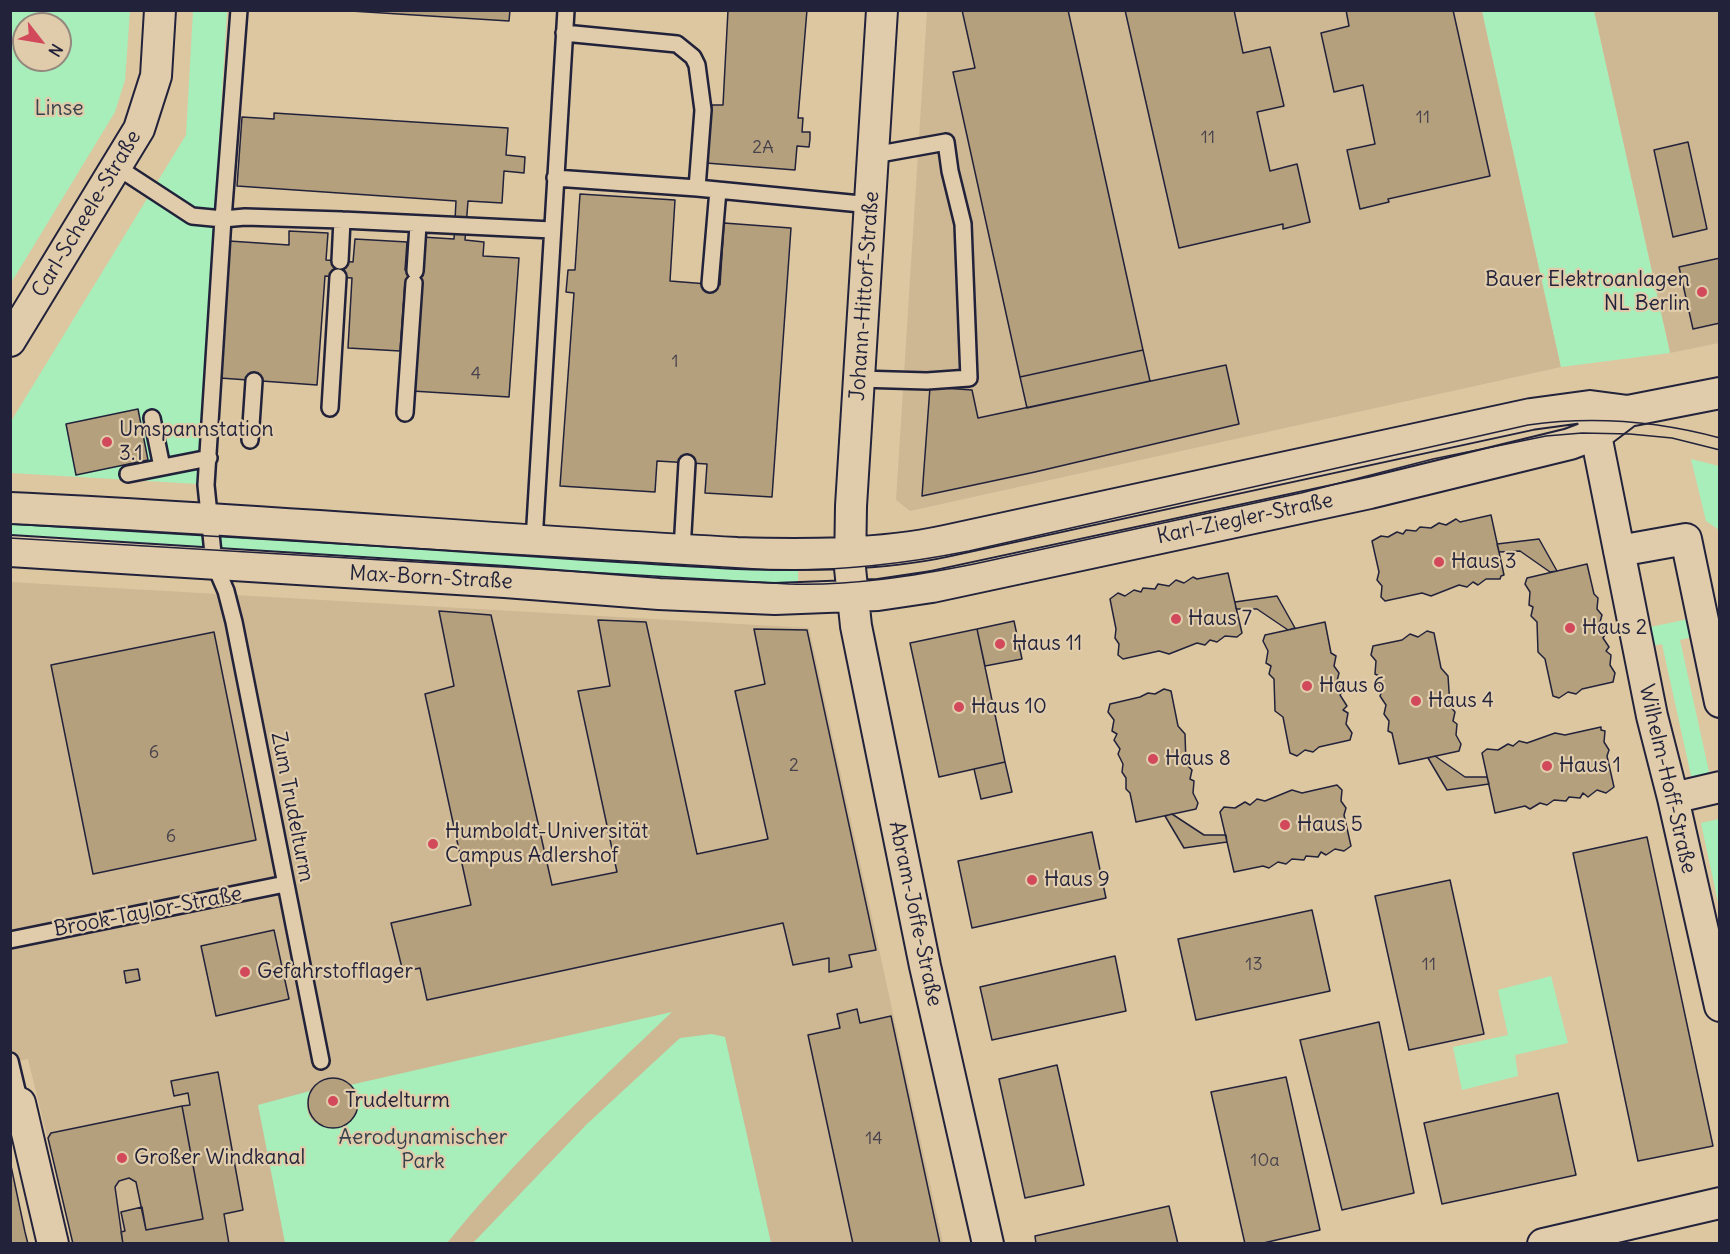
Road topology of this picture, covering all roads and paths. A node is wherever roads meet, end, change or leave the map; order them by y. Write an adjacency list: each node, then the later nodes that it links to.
1 (160, 10): 7 (street, Carl-Scheele-Straße)
2 (239, 10): 12 (lane, Zum Trudelturm)
3 (566, 10): 5 (lane)
4 (882, 10): 6 (street, Johann-Hittorf-Straße)
5 (564, 33): 8 (lane); 9 (lane)
6 (874, 155): 11 (street, Johann-Hittorf-Straße); 20 (lane)
7 (117, 167): 12 (lane); 19 (street, Carl-Scheele-Straße)
8 (555, 178): 9 (lane); 15 (lane)
9 (697, 188): 10 (lane)
10 (718, 190): 11 (lane); 18 (lane)
11 (871, 205): 20 (street, Johann-Hittorf-Straße)
12 (223, 219): 13 (lane); 28 (lane, Zum Trudelturm)
13 (342, 220): 14 (lane); 16 (lane)
14 (418, 225): 15 (lane); 24 (lane)
15 (552, 231): 34 (lane)
16 (340, 261)
17 (338, 277): 23 (lane)
18 (710, 284)
19 (10, 341)
20 (859, 380): 37 (street, Johann-Hittorf-Straße)
21 (254, 381): 27 (lane)
22 (1719, 393): 26 (street, Karl-Ziegler-Straße)
23 (330, 408)
24 (405, 413)
25 (152, 418): 30 (lane)
26 (1593, 420): 37 (street, Karl-Ziegler-Straße); 38 (street, Wilhelm-Hoff-Straße); 40 (street, Karl-Ziegler-Straße)
27 (250, 440)
28 (208, 458): 30 (lane); 33 (lane, Zum Trudelturm)
29 (687, 463): 35 (lane)
30 (162, 467): 31 (lane)
31 (128, 474)
32 (10, 508): 33 (street, Max-Born-Straße)
33 (211, 518): 34 (street, Max-Born-Straße); 39 (lane, Zum Trudelturm)
34 (534, 541): 35 (street, Max-Born-Straße)
35 (682, 550): 37 (street, Max-Born-Straße)
36 (10, 551): 39 (street, Max-Born-Straße)
37 (850, 551): 40 (street, Johann-Hittorf-Straße)
38 (1618, 551): 41 (street); 43 (street, Wilhelm-Hoff-Straße)
39 (214, 563): 40 (street, Max-Born-Straße); 44 (lane, Zum Trudelturm)
40 (852, 590): 53 (street, Abram-Joffe-Straße)
41 (1719, 702)
42 (1719, 787): 43 (street)
43 (1672, 798): 46 (street, Wilhelm-Hoff-Straße)
44 (285, 884): 45 (lane, Brook-Taylor-Straße); 48 (lane, Zum Trudelturm)
45 (10, 940)
46 (1719, 1006)
47 (10, 1061): 49 (lane)
48 (321, 1061)
49 (15, 1104): 52 (street)
50 (1719, 1203): 51 (street)
51 (1652, 1231): 54 (street)
52 (53, 1244)
53 (988, 1244)
54 (1542, 1244)

